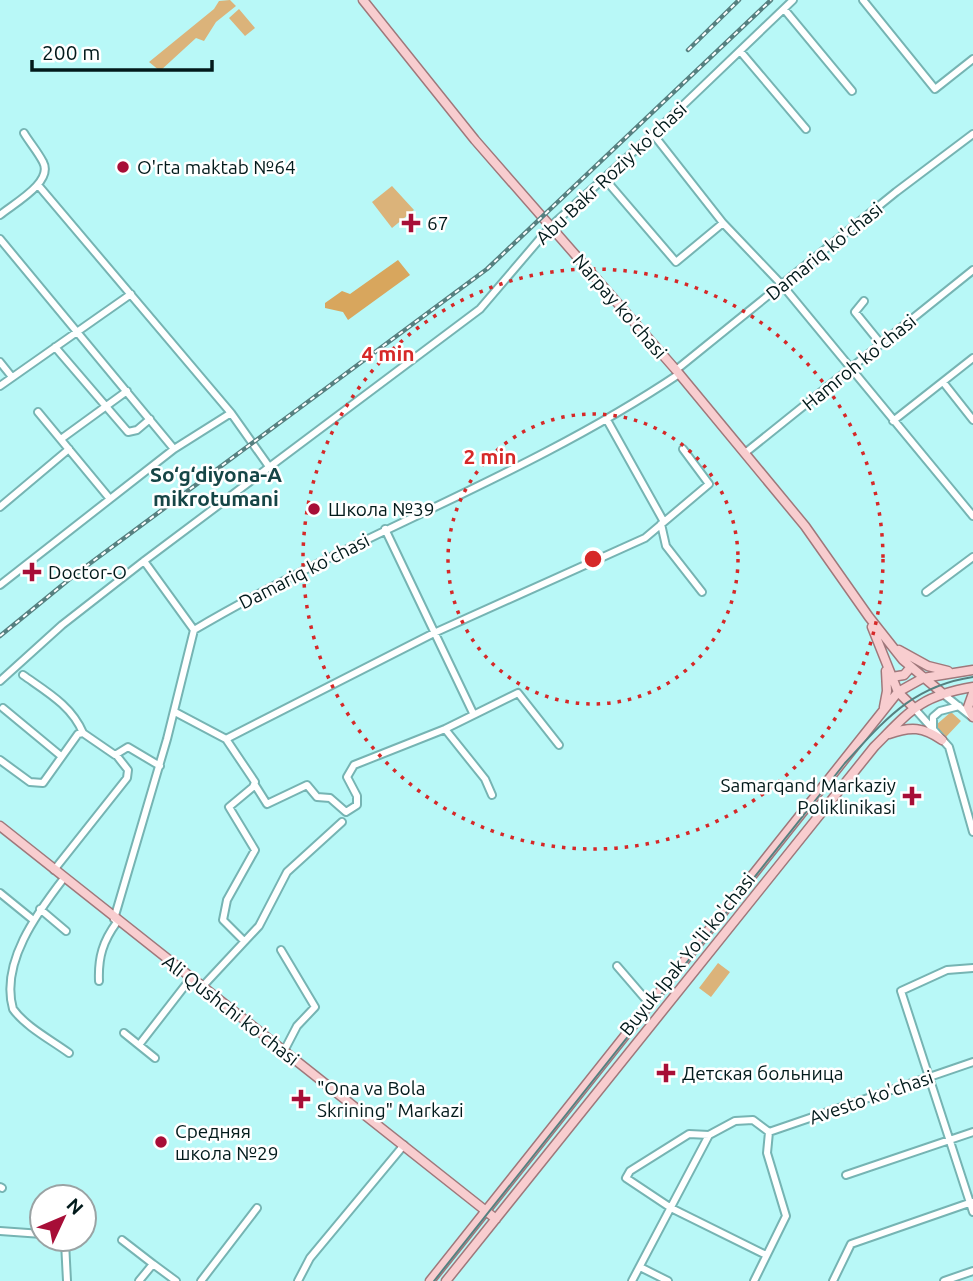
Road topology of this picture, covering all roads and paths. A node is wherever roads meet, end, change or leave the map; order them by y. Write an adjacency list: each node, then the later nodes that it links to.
1 (363, 0): 16 (main road, Narpay ko'chasi)
2 (793, 0): 4 (street, Abu Bakr Roziy ko'chasi)
3 (867, 1): 6 (street)
4 (784, 9): 5 (street, Abu Bakr Roziy ko'chasi); 7 (street)
5 (740, 51): 8 (street); 10 (street, Abu Bakr Roziy ko'chasi)
6 (973, 59)
7 (852, 91)
8 (806, 128)
9 (24, 133): 13 (street)
10 (653, 134): 12 (street, Abu Bakr Roziy ko'chasi); 15 (street)
11 (973, 134): 19 (street, Damariq ko'chasi)
12 (604, 178): 15 (street); 16 (street, Abu Bakr Roziy ko'chasi)
13 (38, 184): 14 (street); 20 (street)
14 (0, 215)
15 (723, 223): 19 (street)
16 (550, 227): 28 (main road, Narpay ko'chasi); 45 (street, Abu Bakr Roziy ko'chasi)
17 (0, 239): 22 (street)
18 (973, 270): 23 (street, Hamroh ko'chasi)
19 (783, 286): 27 (street); 28 (street, Damariq ko'chasi)
20 (131, 294): 22 (street); 35 (street)
21 (864, 301): 23 (street)
22 (78, 332): 24 (street); 32 (street)
23 (881, 344): 27 (street, Hamroh ko'chasi)
24 (55, 347): 29 (street); 33 (street)
25 (973, 358): 30 (street)
26 (0, 362): 29 (street)
27 (851, 367): 39 (street); 44 (street, Hamroh ko'chasi)
28 (678, 372): 37 (street, Damariq ko'chasi); 44 (main road, Narpay ko'chasi)
29 (12, 377): 31 (street)
30 (943, 382): 38 (street); 39 (street)
31 (0, 386)
32 (127, 391): 33 (street); 36 (street)
33 (106, 406): 36 (street); 40 (street)
34 (38, 412): 40 (street)
35 (231, 413): 42 (street); 45 (street)
36 (150, 419): 42 (street)
37 (607, 420): 49 (street); 50 (street, Damariq ko'chasi)
38 (973, 420)
39 (893, 422): 48 (street)
40 (61, 439): 41 (street)
41 (69, 449): 46 (street); 47 (street)
42 (174, 449): 46 (street)
43 (683, 449): 49 (street)
44 (745, 453): 56 (main road, Narpay ko'chasi)
45 (270, 468): 52 (street, Abu Bakr Roziy ko'chasi)
46 (110, 499): 53 (street)
47 (0, 507)
48 (973, 516)
49 (662, 523): 54 (street); 58 (street)
50 (385, 529): 57 (street, Damariq ko'chasi); 58 (street)
51 (973, 557): 55 (street)
52 (144, 561): 57 (street); 67 (street, Abu Bakr Roziy ko'chasi)
53 (1, 583)
54 (702, 592)
55 (926, 592)
56 (869, 617): 59 (main road, Narpay ko'chasi); 60 (main road, Narpay ko'chasi)
57 (194, 630): 76 (street)
58 (434, 633): 77 (street); 83 (street)
59 (889, 642): 61 (main road, Narpay ko'chasi); 63 (main road)
60 (883, 655): 65 (main road, Narpay ko'chasi); 75 (main road)
61 (911, 667): 65 (main road); 66 (main road, Narpay ko'chasi)
62 (973, 670): 63 (main road, Buyuk Ipak Yo'li ko'chasi)
63 (954, 672): 66 (main road, Buyuk Ipak Yo'li ko'chasi)
64 (23, 675): 81 (street)
65 (892, 677): 69 (main road, Narpay ko'chasi)
66 (923, 678): 69 (main road, Buyuk Ipak Yo'li ko'chasi); 70 (main road, Narpay ko'chasi)
67 (0, 681)
68 (973, 687): 70 (main road, Buyuk Ipak Yo'li ko'chasi)
69 (898, 692): 73 (main road, Narpay ko'chasi); 75 (main road, Buyuk Ipak Yo'li ko'chasi)
70 (941, 692): 72 (street); 73 (main road, Buyuk Ipak Yo'li ko'chasi)
71 (973, 693): 78 (main road)
72 (959, 706): 78 (street); 80 (street)
73 (913, 707): 80 (street); 82 (main road, Buyuk Ipak Yo'li ko'chasi)
74 (3, 708): 86 (street)
75 (882, 711): 111 (main road, Buyuk Ipak Yo'li ko'chasi)
76 (175, 712): 83 (street); 89 (street)
77 (473, 713): 79 (street); 85 (street)
78 (973, 717)
79 (445, 729): 90 (street); 91 (street)
80 (933, 729): 84 (street)
81 (83, 733): 86 (street); 87 (street)
82 (886, 735): 84 (main road); 130 (main road, Buyuk Ipak Yo'li ko'chasi)
83 (226, 739): 90 (street)
84 (942, 740): 94 (street)
85 (559, 746)
86 (61, 756): 88 (street)
87 (117, 756): 89 (street); 95 (street)
88 (0, 760)
89 (160, 765): 100 (street)
90 (255, 785): 102 (street)
91 (492, 795)
92 (342, 822): 102 (street)
93 (0, 826): 95 (main road, Ali Qushchi ko'chasi)
94 (973, 832)
95 (54, 870): 96 (main road, Ali Qushchi ko'chasi)
96 (64, 878): 98 (street); 100 (main road, Ali Qushchi ko'chasi)
97 (0, 893): 99 (street)
98 (40, 909): 99 (street); 101 (street)
99 (32, 919): 103 (street)
100 (116, 920): 107 (main road, Ali Qushchi ko'chasi); 108 (street)
101 (66, 930)
102 (244, 941): 109 (street)
103 (9, 949)
104 (281, 950): 114 (street)
105 (617, 966): 111 (street)
106 (973, 968): 118 (street)
107 (191, 978): 109 (main road, Ali Qushchi ko'chasi); 113 (street)
108 (99, 981)
109 (202, 987): 114 (main road, Ali Qushchi ko'chasi)
110 (3, 989): 115 (street)
111 (648, 1002): 128 (main road, Buyuk Ipak Yo'li ko'chasi)
112 (124, 1033): 113 (street)
113 (139, 1045): 116 (street)
114 (284, 1051): 123 (main road, Ali Qushchi ko'chasi)
115 (69, 1053)
116 (155, 1058)
117 (973, 1062): 118 (street, Avesto ko'chasi)
118 (929, 1077): 119 (street, Avesto ko'chasi); 122 (street)
119 (769, 1132): 121 (street); 135 (street)
120 (973, 1132): 122 (street)
121 (709, 1135): 127 (street); 127 (street)
122 (948, 1140): 124 (street); 125 (street)
123 (404, 1146): 128 (main road, Ali Qushchi ko'chasi); 143 (street)
124 (846, 1175)
125 (972, 1202): 129 (street); 149 (street)
126 (257, 1208): 142 (street)
127 (671, 1208): 135 (street); 137 (street)
128 (486, 1210): 130 (main road, Ali Qushchi ko'chasi); 144 (main road, Buyuk Ipak Yo'li ko'chasi)
129 (973, 1212)
130 (496, 1219): 145 (main road, Buyuk Ipak Yo'li ko'chasi)
131 (0, 1231): 132 (street)
132 (28, 1233)
133 (122, 1240): 136 (street)
134 (65, 1253): 139 (street)
135 (766, 1255): 148 (street)
136 (153, 1264): 140 (street); 141 (street)
137 (640, 1267): 146 (street); 147 (street)
138 (973, 1271): 150 (street)
139 (66, 1281)
140 (139, 1281)
141 (176, 1281)
142 (201, 1281)
143 (298, 1281)
144 (430, 1281)
145 (446, 1281)
146 (632, 1281)
147 (668, 1281)
148 (754, 1281)
149 (833, 1281)
150 (944, 1281)

